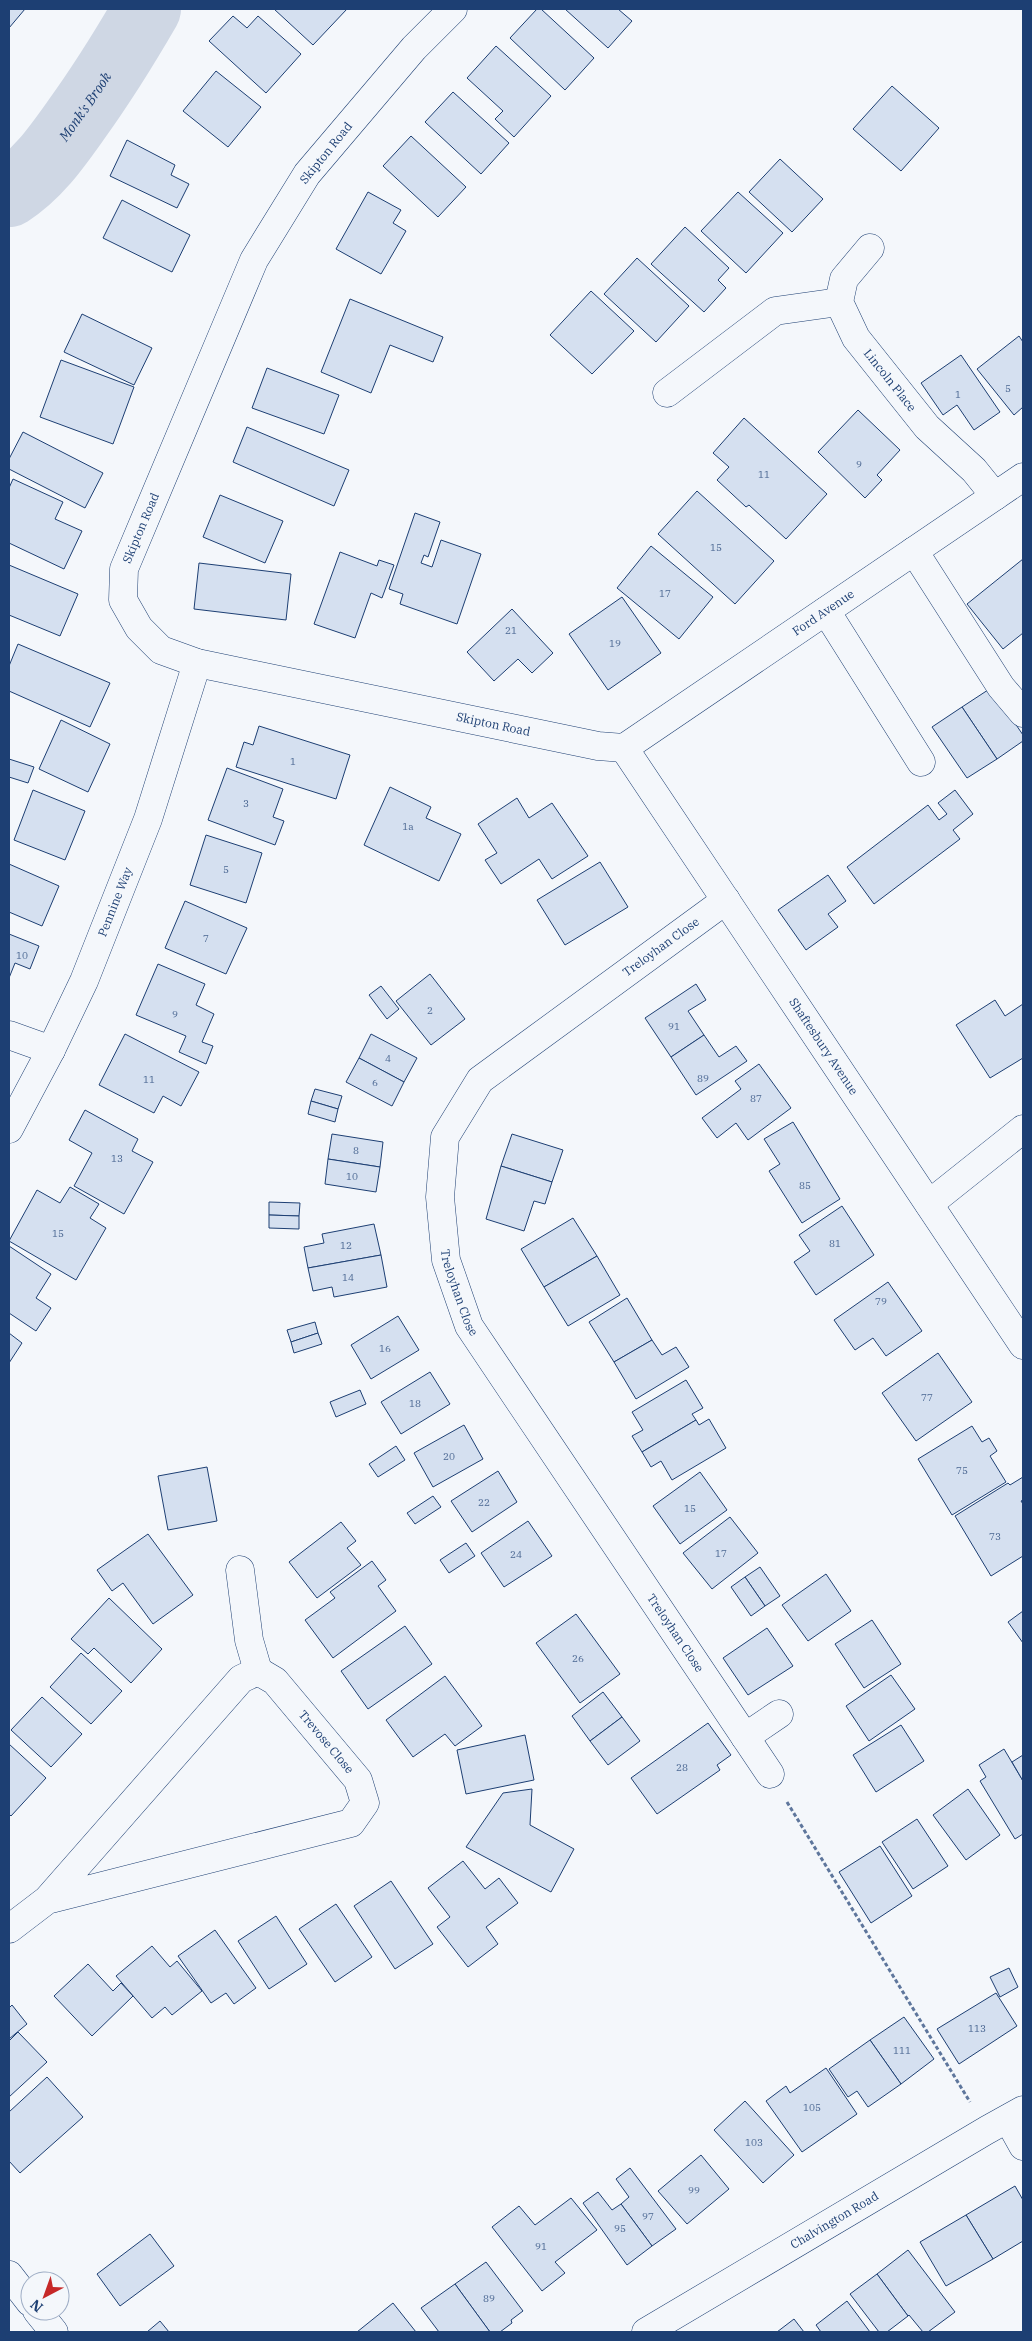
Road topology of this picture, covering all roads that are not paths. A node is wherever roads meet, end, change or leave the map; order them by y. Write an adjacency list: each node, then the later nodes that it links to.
1 (454, 9): 9 (street, Skipton Road)
2 (870, 248): 3 (street)
3 (839, 302): 4 (street); 6 (street, Lincoln Place)
4 (667, 393)
5 (1023, 477): 6 (street, Ford Avenue)
6 (995, 496): 7 (street, Ford Avenue)
7 (914, 552): 8 (street, Ford Avenue); 10 (street)
8 (826, 611): 11 (street, Ford Avenue); 12 (street)
9 (197, 662): 11 (street, Skipton Road); 15 (street, Pennine Way)
10 (1023, 713)
11 (624, 748): 13 (street, Shaftesbury Avenue)
12 (921, 762)
13 (726, 900): 18 (street, Shaftesbury Avenue); 23 (street, Treloyhan Close)
14 (9, 1035): 15 (street)
15 (52, 1050): 16 (street, Pennine Way)
16 (9, 1129)
17 (1023, 1129): 18 (street)
18 (928, 1204): 19 (street, Shaftesbury Avenue)
19 (1023, 1345)
20 (240, 1570): 21 (street)
21 (258, 1671): 25 (street, Trevose Close); 25 (street, Trevose Close)
22 (780, 1714): 23 (street)
23 (745, 1737): 24 (street, Treloyhan Close)
24 (770, 1774)
25 (47, 1900): 26 (street, Trevose Close)
26 (9, 1929)
27 (1006, 2120): 28 (street); 33 (street, Chalvington Road)
28 (1023, 2146)
29 (9, 2275): 30 (street)
30 (20, 2289)
31 (45, 2321): 32 (street)
32 (54, 2332)
33 (646, 2332)

